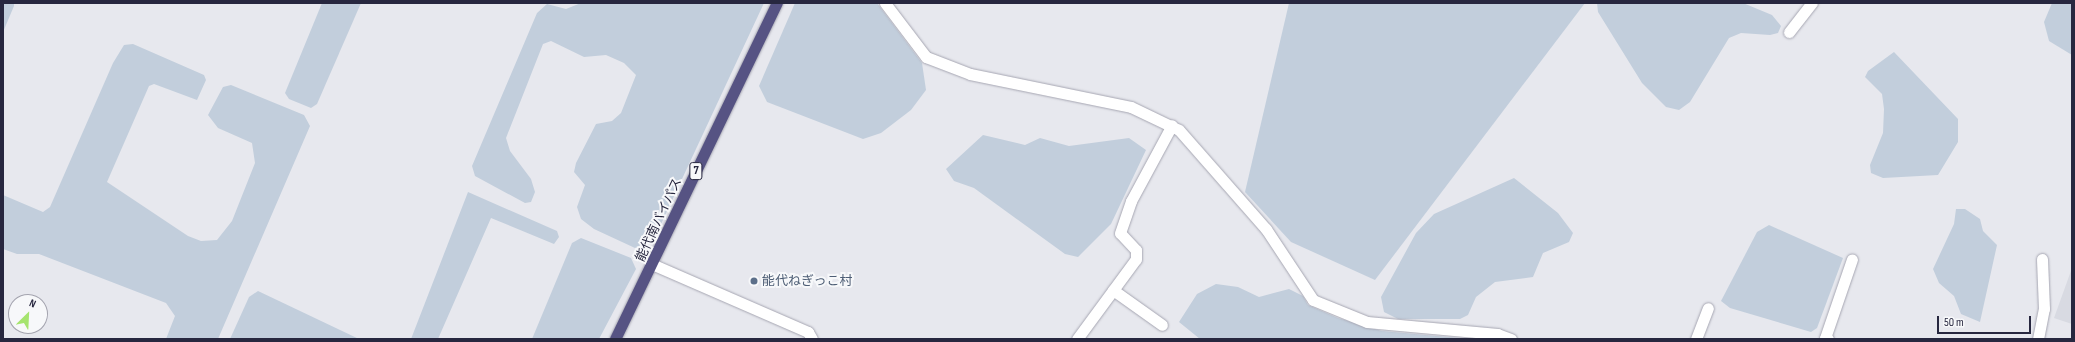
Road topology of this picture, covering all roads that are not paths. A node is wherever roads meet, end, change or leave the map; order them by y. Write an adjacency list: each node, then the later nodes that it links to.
1 (777, 3): 8 (highway, 能代南バイパス / 7)
2 (885, 3): 5 (street)
3 (1807, 5): 4 (street)
4 (1789, 32)
5 (1172, 125): 9 (street); 15 (street)
6 (1852, 259): 17 (street)
7 (2042, 259): 18 (street)
8 (654, 265): 12 (highway, 能代南バイパス / 7); 13 (street)
9 (1113, 290): 11 (street); 14 (street)
10 (1708, 308): 16 (street)
11 (1162, 324)
12 (615, 339)
13 (812, 339)
14 (1077, 339)
15 (1511, 339)
16 (1696, 339)
17 (1825, 339)
18 (2038, 339)

